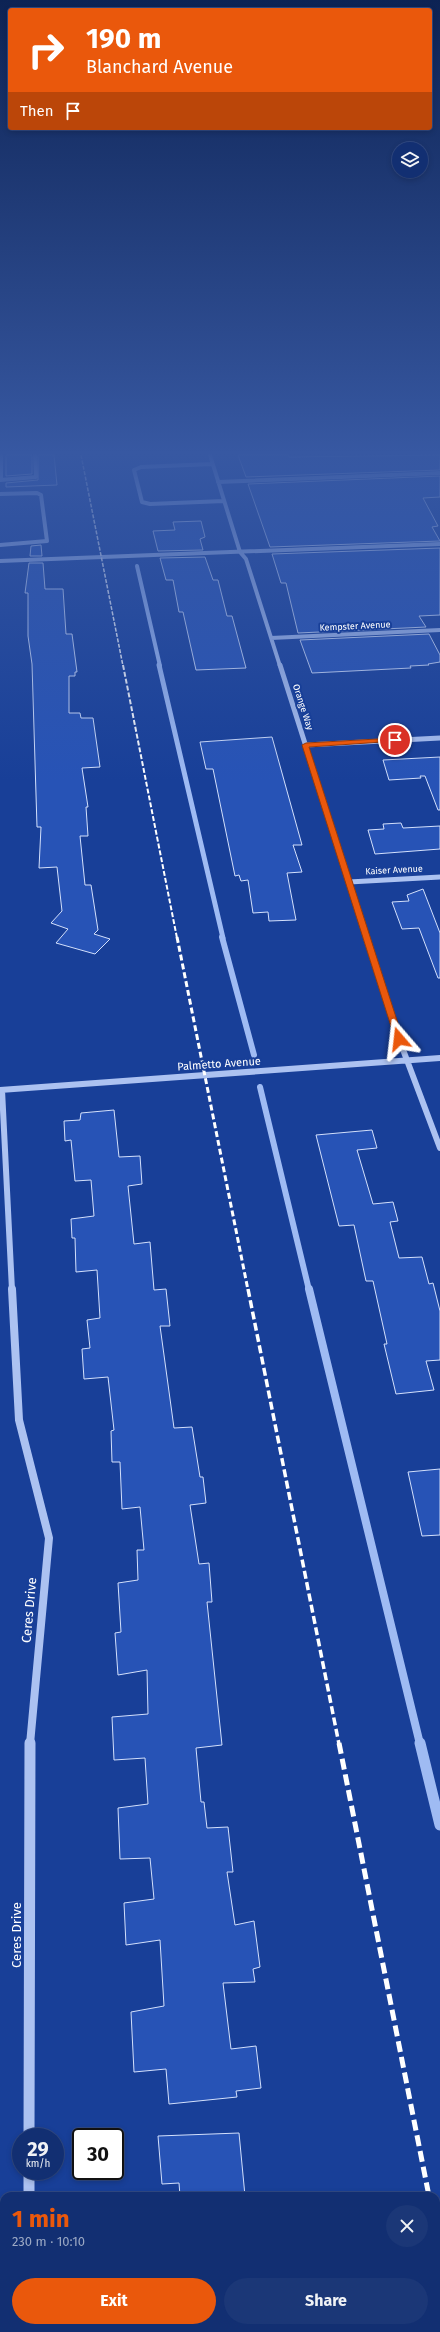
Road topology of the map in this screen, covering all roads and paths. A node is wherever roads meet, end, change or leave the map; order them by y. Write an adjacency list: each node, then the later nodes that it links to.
1 (248, 564): 3 (street, Orange Way)
2 (440, 630): 3 (street, Kempster Avenue)
3 (272, 638): 5 (street, Orange Way)
4 (440, 738): 5 (street)
5 (306, 745): 7 (street, Orange Way)
6 (440, 877): 7 (street, Kaiser Avenue)
7 (349, 882): 9 (street, Orange Way)
8 (440, 1058): 9 (street, Palmetto Avenue)
9 (408, 1060): 10 (street, Palmetto Avenue); 11 (street, Orange Way)
10 (1, 1090): 12 (street, Ceres Drive)
11 (440, 1148)
12 (29, 2128)
13 (29, 2180): 14 (street)
14 (29, 2192)

